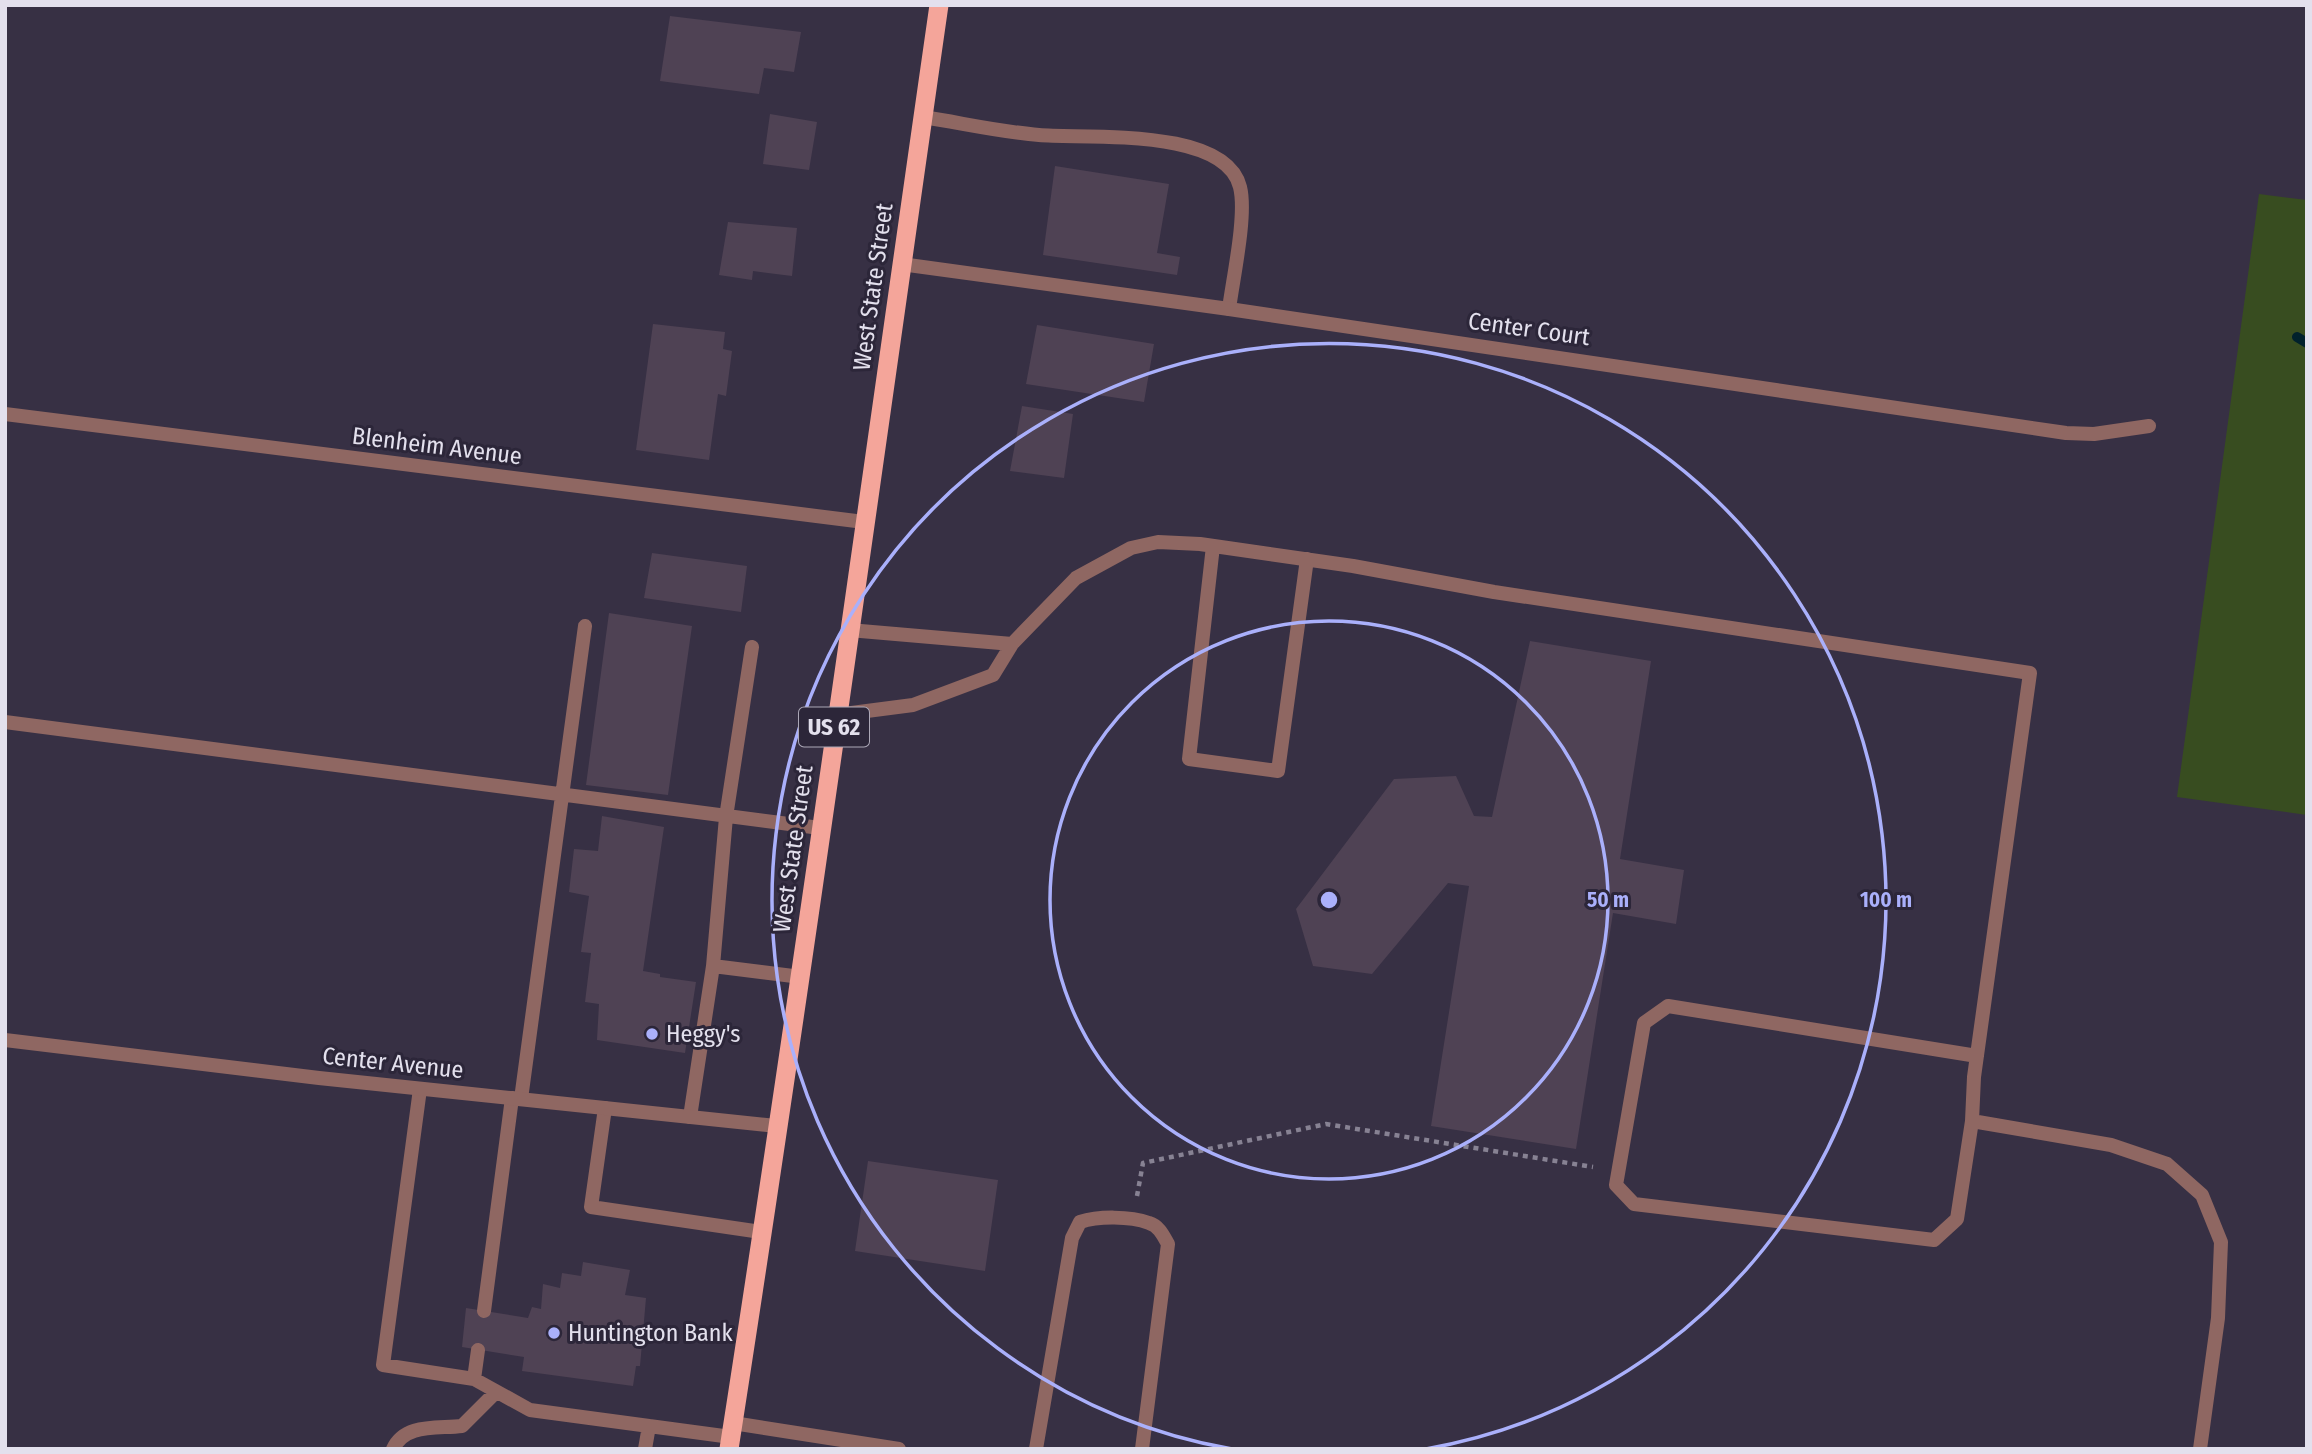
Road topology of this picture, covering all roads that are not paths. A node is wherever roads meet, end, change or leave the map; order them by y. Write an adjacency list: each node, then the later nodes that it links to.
1 (939, 5): 2 (highway, West State Street / US 62)
2 (923, 117): 3 (highway, West State Street / US 62); 4 (street)
3 (901, 264): 4 (street, Center Court); 7 (highway, West State Street / US 62)
4 (1229, 309): 6 (street, Center Court)
5 (5, 414): 7 (street, Blenheim Avenue)
6 (2149, 426)
7 (864, 522): 11 (highway, West State Street / US 62)
8 (1213, 546): 9 (street); 9 (street); 12 (street)
9 (1307, 559): 22 (street)
10 (585, 626): 16 (street)
11 (849, 630): 12 (street); 14 (highway, West State Street / US 62)
12 (1012, 644): 14 (street)
13 (752, 647): 17 (street)
14 (836, 715): 18 (highway, West State Street / US 62)
15 (5, 722): 16 (street)
16 (562, 795): 17 (street); 24 (street)
17 (726, 817): 18 (street); 19 (street)
18 (820, 828): 20 (highway, West State Street / US 62)
19 (713, 966): 20 (street); 26 (street)
20 (801, 977): 28 (highway, West State Street / US 62)
21 (5, 1040): 23 (street, Center Avenue)
22 (1977, 1056): 27 (street); 27 (street)
23 (420, 1089): 24 (street, Center Avenue); 32 (street)
24 (516, 1099): 25 (street, Center Avenue); 30 (street)
25 (605, 1108): 26 (street, Center Avenue); 29 (street)
26 (690, 1117): 28 (street, Center Avenue)
27 (1972, 1121): 41 (street)
28 (776, 1126): 29 (highway, West State Street / US 62)
29 (761, 1232): 35 (highway, West State Street / US 62)
30 (484, 1311)
31 (478, 1350): 32 (street)
32 (474, 1379): 33 (street)
33 (496, 1392): 34 (street); 36 (street)
34 (649, 1426): 35 (street); 37 (street)
35 (731, 1436): 38 (street)
36 (393, 1449)
37 (645, 1449)
38 (899, 1449)
39 (1036, 1449): 40 (street)
40 (1142, 1449)
41 (2200, 1449)

